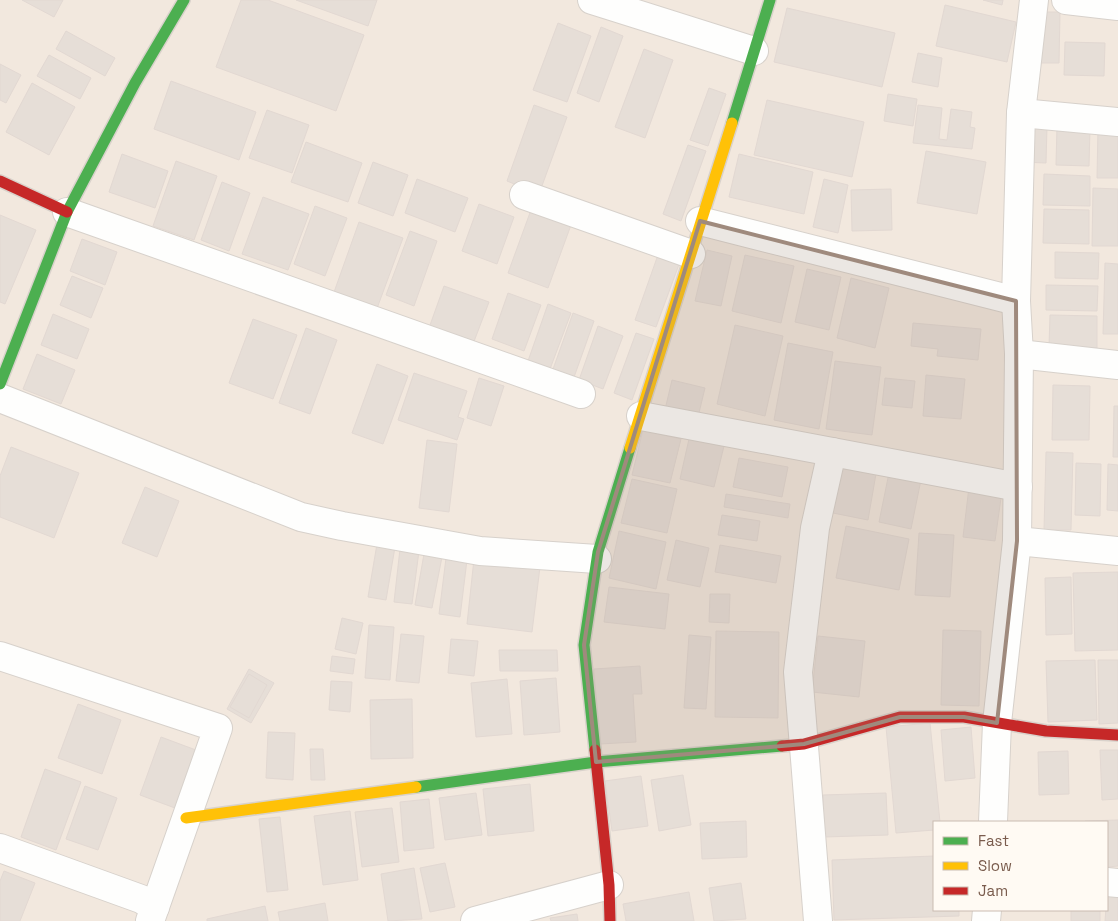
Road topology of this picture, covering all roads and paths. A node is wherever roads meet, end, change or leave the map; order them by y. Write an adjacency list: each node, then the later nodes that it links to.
1 (184, 0): 12 (street)
2 (592, 0): 7 (street)
3 (770, 0): 7 (street)
4 (1034, 0): 8 (street)
5 (1066, 0): 6 (street)
6 (1118, 6)
7 (754, 51): 13 (street)
8 (1021, 113): 9 (street); 15 (street)
9 (1118, 122)
10 (0, 181): 12 (street)
11 (524, 195): 14 (street)
12 (67, 212): 18 (street); 19 (street)
13 (700, 221): 14 (street); 15 (street)
14 (691, 254): 21 (street)
15 (1016, 301): 16 (street)
16 (1019, 354): 17 (street); 23 (street)
17 (1118, 365)
18 (0, 384)
19 (581, 394)
20 (0, 398): 26 (street)
21 (641, 416): 22 (street); 26 (street)
22 (832, 452): 23 (street); 30 (street)
23 (1018, 487): 24 (street)
24 (1017, 541): 25 (street); 28 (street)
25 (1118, 551)
26 (596, 559): 31 (street)
27 (0, 656): 32 (street)
28 (997, 723): 29 (street); 30 (street); 33 (street)
29 (1118, 735)
30 (804, 744): 31 (street); 39 (street)
31 (596, 762): 32 (street); 35 (street)
32 (186, 818): 36 (street)
33 (993, 821)
34 (0, 848): 36 (street)
35 (609, 885): 37 (street); 38 (street)
36 (152, 914)
37 (475, 921)
38 (610, 921)
39 (818, 921)

